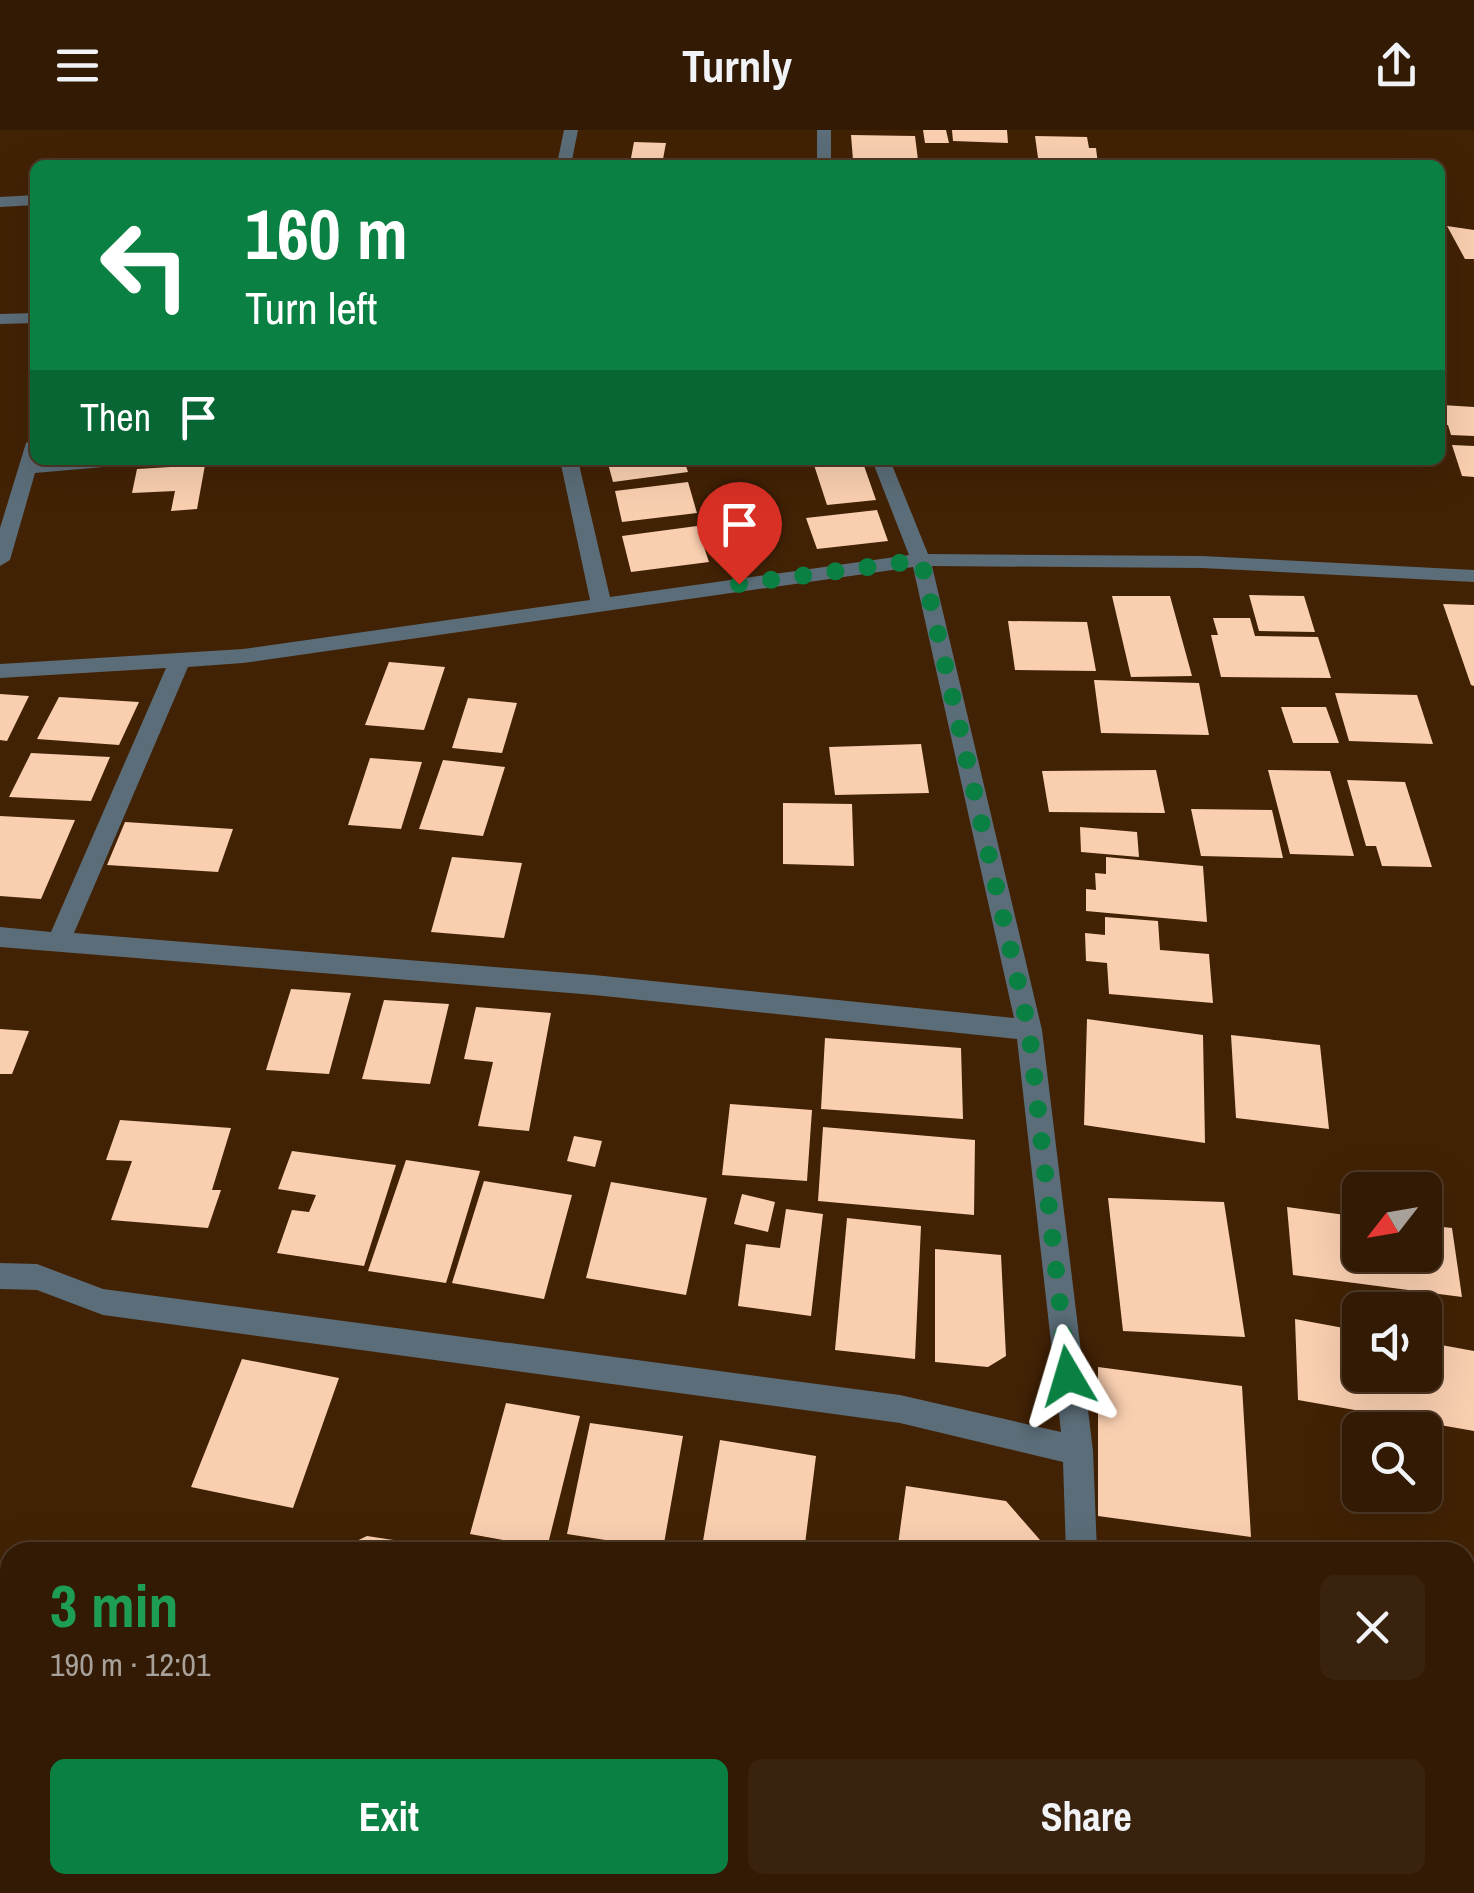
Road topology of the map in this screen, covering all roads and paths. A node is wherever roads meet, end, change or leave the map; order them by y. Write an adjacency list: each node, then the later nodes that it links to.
1 (571, 130): 3 (street)
2 (824, 130): 4 (street)
3 (565, 160)
4 (824, 160)
5 (30, 200): 6 (street)
6 (0, 202)
7 (30, 318): 8 (street)
8 (0, 320)
9 (30, 461): 13 (street)
10 (61, 465): 13 (street)
11 (570, 465): 17 (street)
12 (883, 465): 15 (street)
13 (28, 468): 14 (street)
14 (0, 560)
15 (921, 560): 16 (street); 17 (street); 22 (street)
16 (1474, 576)
17 (602, 603): 18 (street)
18 (179, 662): 19 (street); 21 (street)
19 (0, 671)
20 (0, 937): 21 (street)
21 (59, 941): 22 (street)
22 (1029, 1030): 24 (street)
23 (0, 1276): 24 (street)
24 (1078, 1452): 25 (street)
25 (1082, 1542)

